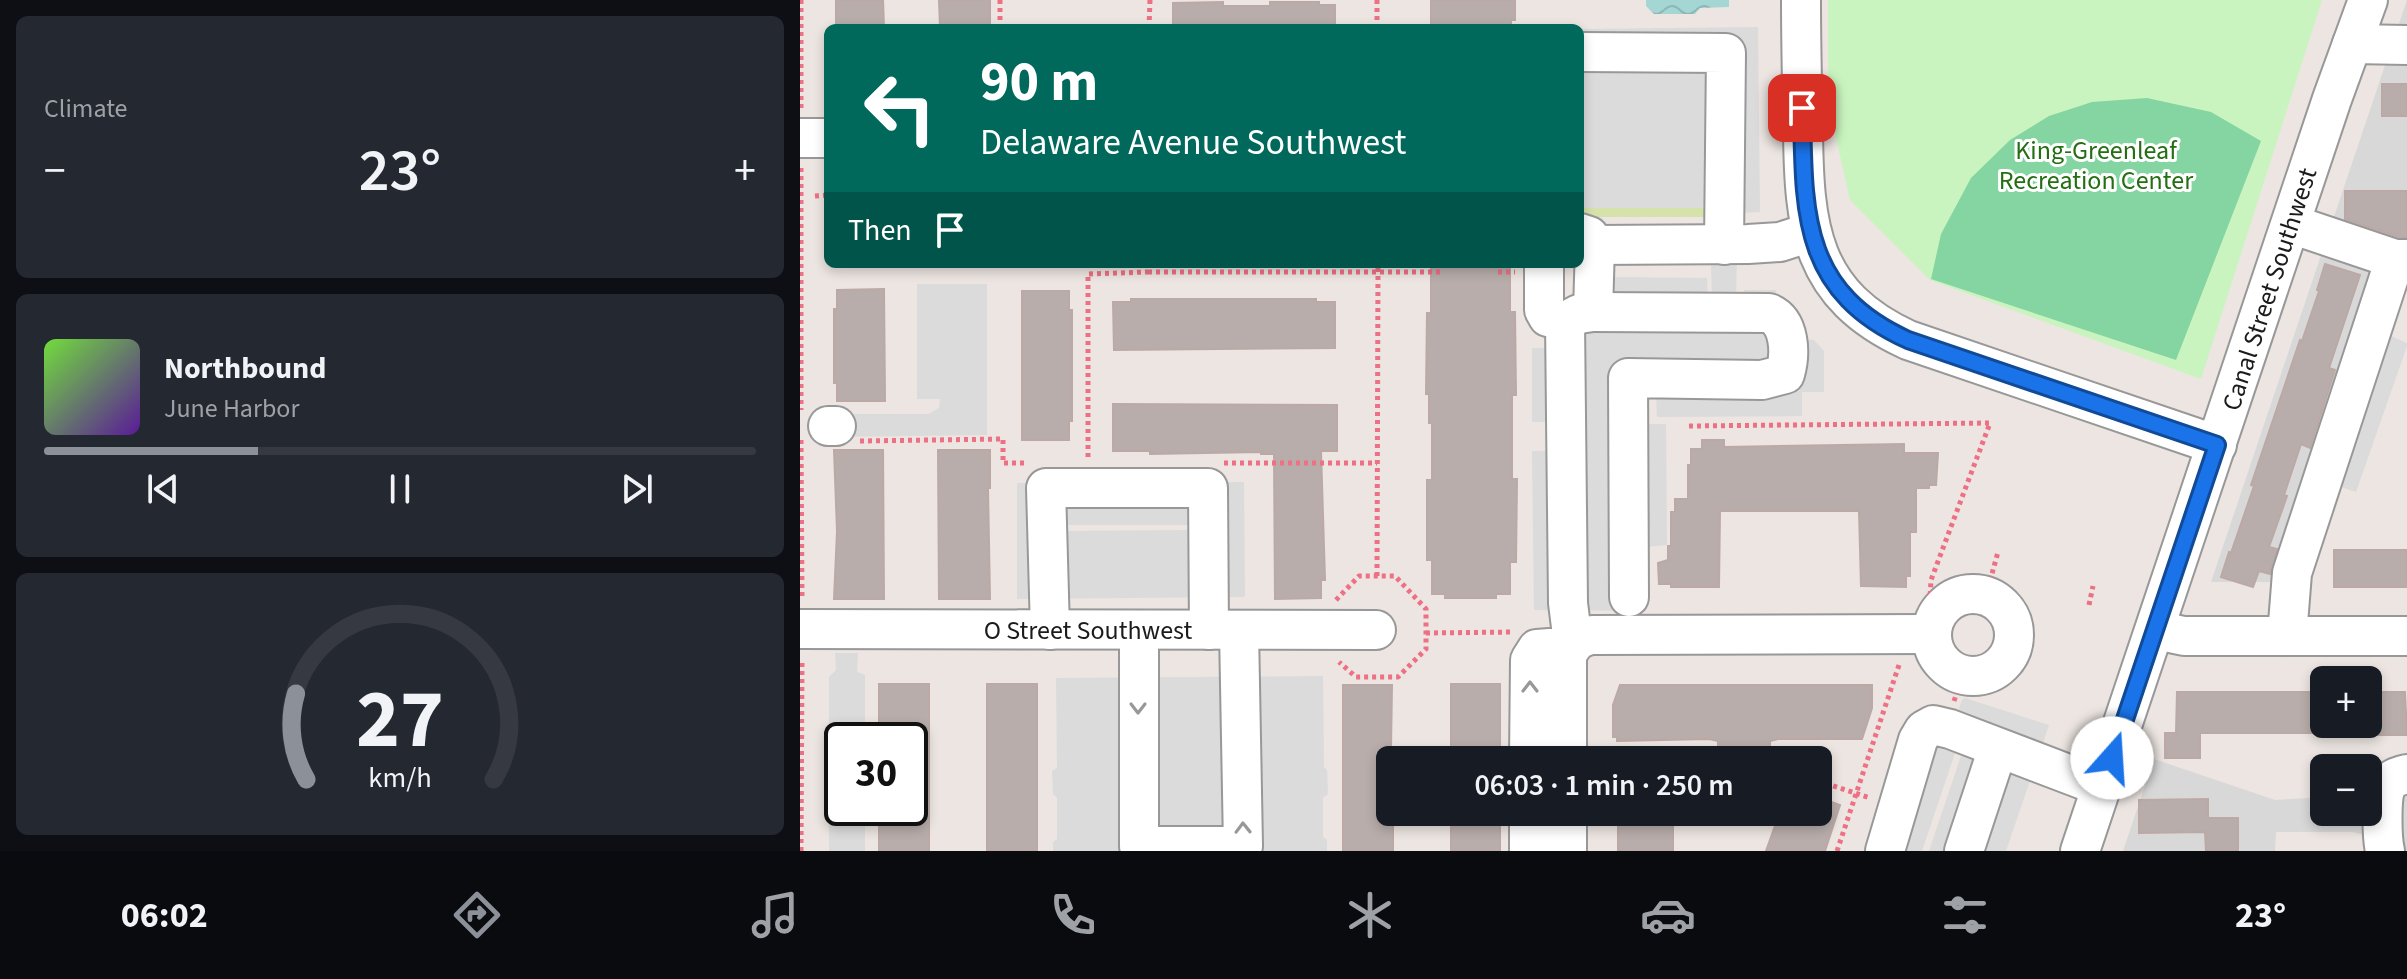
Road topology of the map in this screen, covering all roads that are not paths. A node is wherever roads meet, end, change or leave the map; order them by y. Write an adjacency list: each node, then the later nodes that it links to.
1 (1801, 0): 7 (street)
2 (2368, 0): 3 (street, Canal Street Southwest)
3 (2352, 44): 4 (street); 6 (street, Canal Street Southwest)
4 (2407, 45)
5 (1584, 52): 9 (street)
6 (2291, 224): 10 (street); 15 (street, Canal Street Southwest)
7 (1811, 232): 9 (street); 15 (street)
8 (1587, 239): 9 (street); 12 (street)
9 (1724, 245)
10 (2401, 259): 24 (street)
11 (1544, 268): 12 (street)
12 (1579, 317): 13 (street); 14 (street)
13 (1565, 376): 14 (street); 26 (street)
14 (1628, 378): 16 (street)
15 (2217, 445): 23 (street, Canal Street Southwest)
16 (1629, 597)
17 (1922, 628): 26 (street)
18 (800, 629): 19 (street, O Street Southwest)
19 (1050, 630): 20 (street, O Street Southwest); 21 (street)
20 (1139, 630): 21 (street, O Street Southwest); 21 (street, one-way to 21)
21 (1224, 630): 22 (street, O Street Southwest)
22 (1376, 630)
23 (2155, 630): 24 (street); 31 (street, Canal Street Southwest)
24 (2287, 636): 25 (street)
25 (2407, 636)
26 (1569, 654): 27 (street, one-way to 26); 28 (street)
27 (1529, 746)
28 (1567, 746)
29 (1998, 748): 31 (street); 36 (street); 37 (street)
30 (2407, 774): 39 (street)
31 (2102, 787): 38 (street, Canal Street Southwest)
32 (1529, 826): 34 (street)
33 (1567, 826): 35 (street)
34 (1529, 851)
35 (1567, 851)
36 (1885, 851)
37 (1964, 851)
38 (2080, 851)
39 (2385, 851)

